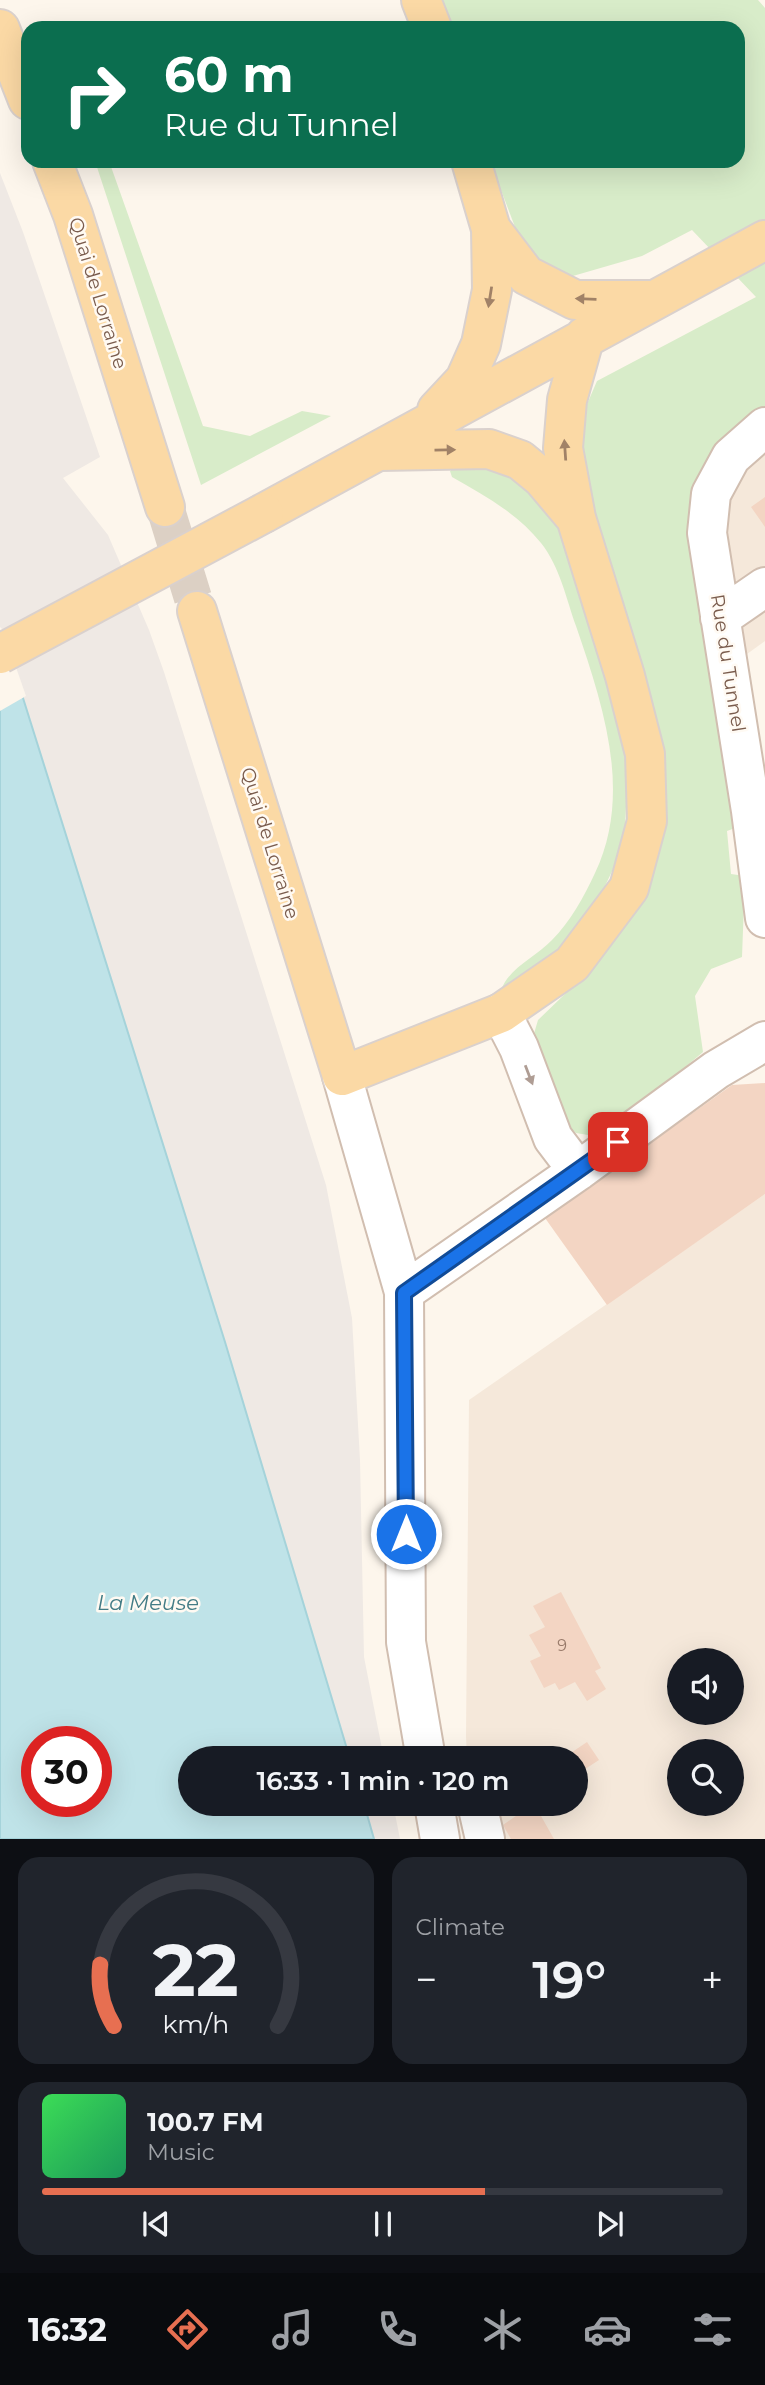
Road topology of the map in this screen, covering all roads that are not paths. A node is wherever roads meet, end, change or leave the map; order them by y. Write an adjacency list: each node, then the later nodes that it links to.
1 (421, 0): 2 (main road)
2 (429, 21)
3 (0, 29): 4 (main road)
4 (21, 82)
5 (55, 168): 14 (main road, Quai de Lorraine)
6 (473, 168): 7 (main road)
7 (491, 229): 9 (main road, one-way to 7); 11 (main road, one-way to 11)
8 (765, 240): 9 (main road)
9 (654, 300): 10 (main road)
10 (585, 336): 11 (main road); 15 (main road, one-way to 10)
11 (422, 426): 13 (main road)
12 (765, 427): 18 (street, Rue du Tunnel)
13 (377, 451): 15 (main road, one-way to 15); 19 (main road, bridge)
14 (165, 507)
15 (576, 517): 21 (main road)
16 (765, 587): 18 (street)
17 (197, 611): 23 (main road, Quai de Lorraine)
18 (720, 618): 20 (street, Rue du Tunnel)
19 (0, 654)
20 (765, 918)
21 (501, 1013): 23 (main road); 24 (street, one-way to 24)
22 (765, 1041): 24 (street)
23 (342, 1076): 25 (street)
24 (578, 1171): 25 (street)
25 (404, 1293): 26 (street)
26 (424, 1746)
27 (436, 1816): 29 (street)
28 (480, 1816): 30 (street)
29 (440, 1839)
30 (485, 1839)

